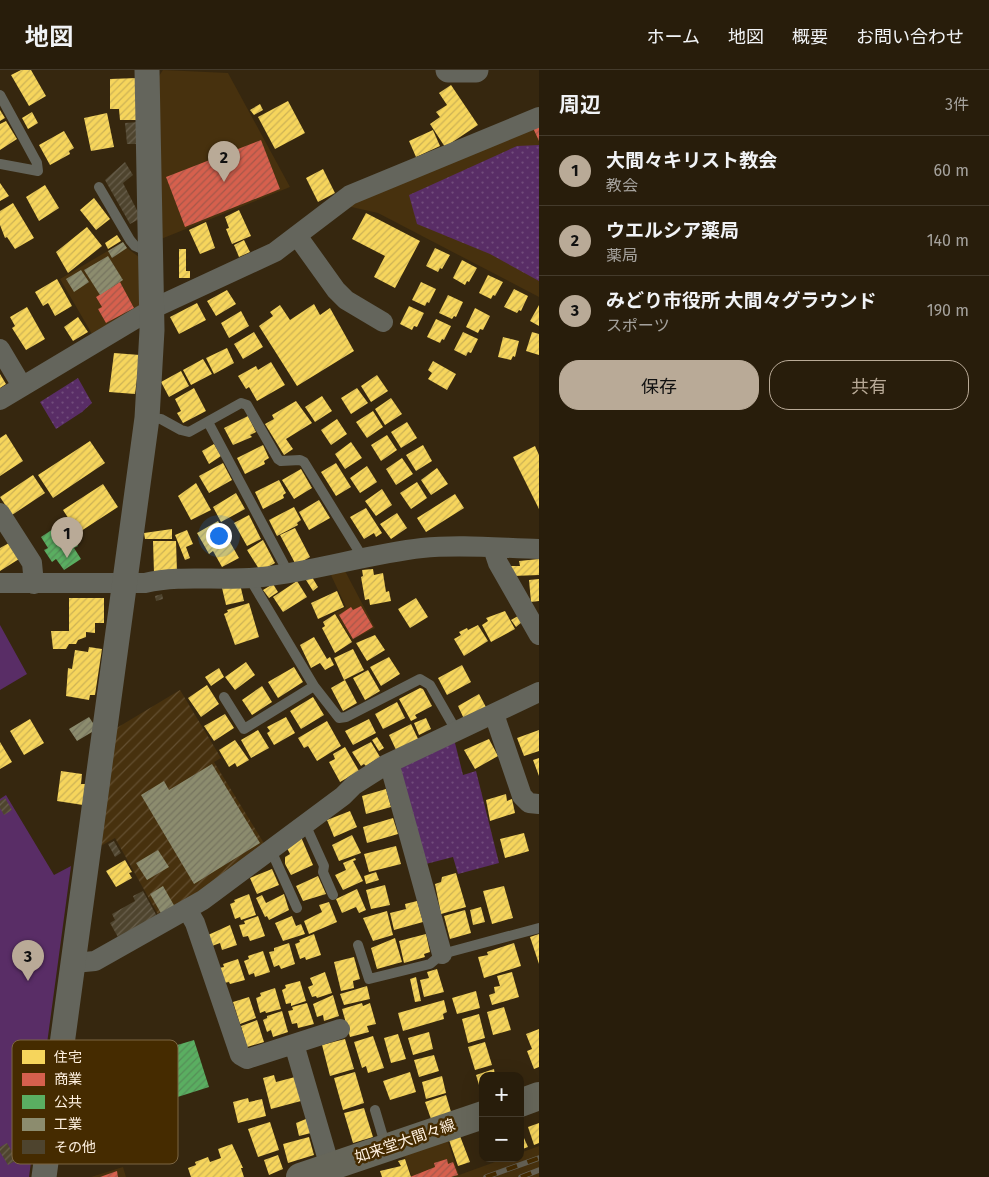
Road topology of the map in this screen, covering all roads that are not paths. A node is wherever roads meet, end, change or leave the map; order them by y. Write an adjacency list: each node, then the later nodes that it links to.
1 (147, 70): 9 (street)
2 (448, 70): 3 (street)
3 (476, 70)
4 (0, 95): 6 (lane)
5 (539, 117): 8 (street)
6 (0, 164)
7 (99, 187): 9 (lane)
8 (298, 237): 10 (street); 11 (street)
9 (152, 253): 10 (street)
10 (152, 309): 13 (street); 15 (street)
11 (383, 322)
12 (0, 349): 13 (street)
13 (22, 386): 14 (street)
14 (0, 400)
15 (147, 418): 16 (lane); 24 (street)
16 (208, 422): 20 (lane); 21 (lane)
17 (0, 513): 25 (street)
18 (492, 548): 19 (street); 20 (street); 26 (street)
19 (539, 549)
20 (363, 558): 21 (street)
21 (289, 574): 22 (street)
22 (250, 578): 24 (street); 27 (lane)
23 (0, 583): 25 (street)
24 (124, 583): 25 (street); 42 (street)
25 (34, 584)
26 (539, 636)
27 (314, 686): 29 (lane); 31 (lane)
28 (539, 692): 30 (street)
29 (224, 697)
30 (494, 714): 31 (street); 33 (street)
31 (457, 732): 32 (street)
32 (387, 764): 34 (street); 41 (street)
33 (539, 804)
34 (305, 824): 35 (street); 36 (lane)
35 (270, 848): 37 (lane); 38 (street)
36 (333, 895)
37 (297, 908)
38 (187, 910): 42 (street); 45 (street)
39 (539, 928): 41 (lane)
40 (358, 944): 41 (lane)
41 (442, 954)
42 (74, 963): 44 (street)
43 (340, 1029): 45 (street)
44 (63, 1040)
45 (294, 1044): 52 (street)
46 (539, 1096): 47 (main road)
47 (524, 1102)
48 (375, 1110): 50 (lane)
49 (479, 1116): 50 (main road, 如来堂大間々線)
50 (386, 1148): 52 (main road, 如来堂大間々線)
51 (46, 1164): 53 (street)
52 (330, 1167): 54 (main road, 如来堂大間々線)
53 (44, 1177)
54 (300, 1177)

